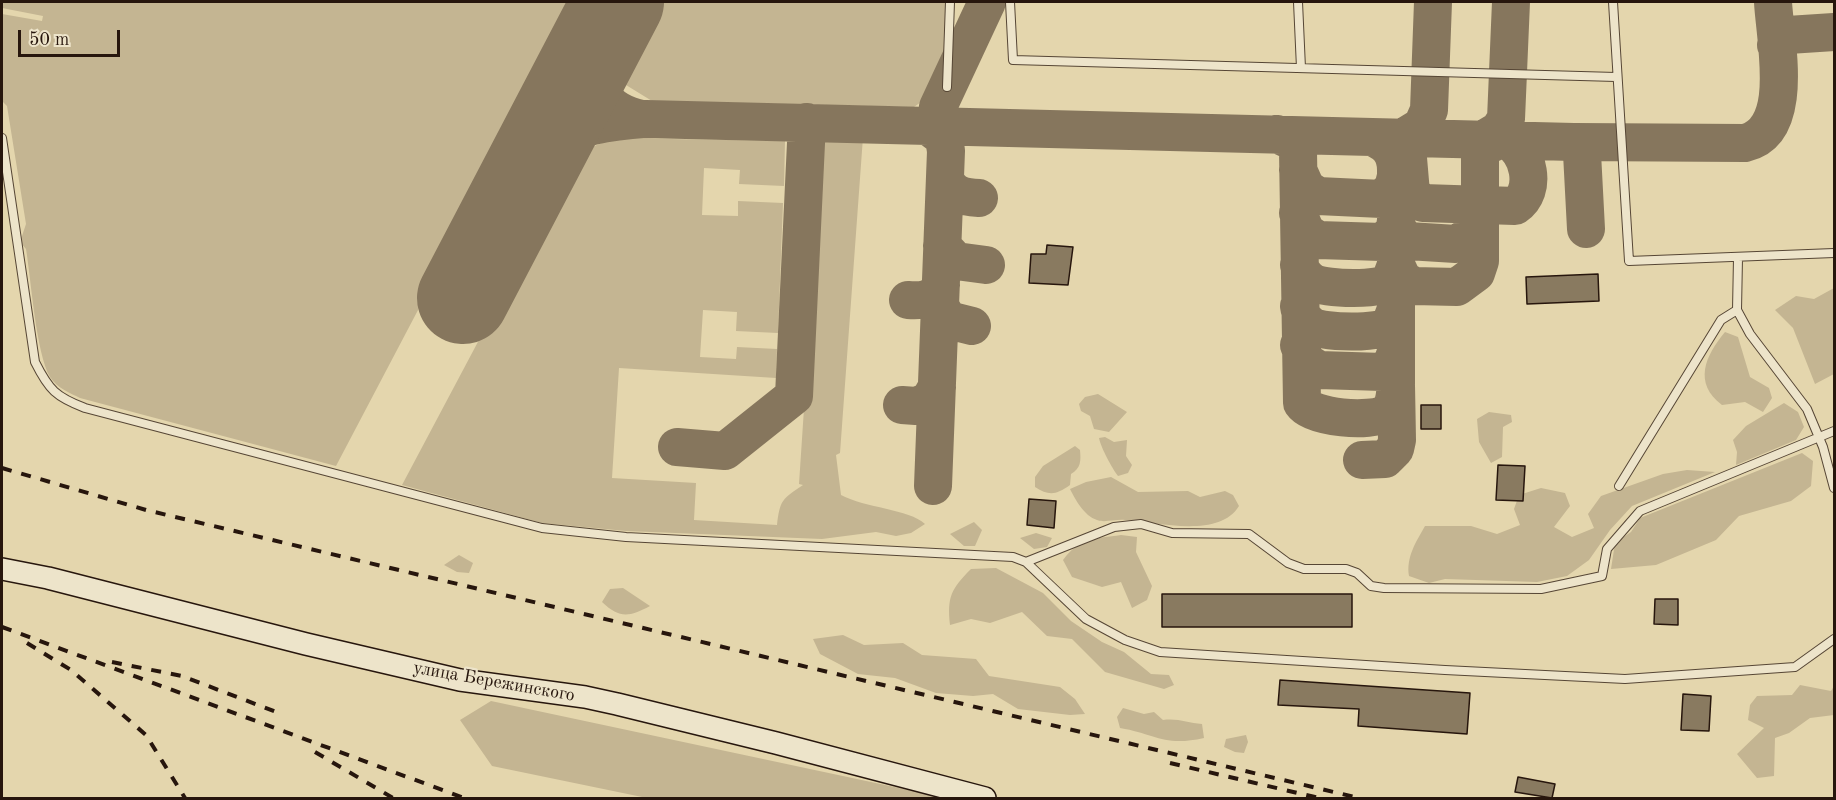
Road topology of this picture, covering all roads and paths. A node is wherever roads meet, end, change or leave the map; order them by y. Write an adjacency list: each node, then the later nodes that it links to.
1 (950, 2): 7 (lane)
2 (1010, 2): 5 (lane)
3 (1298, 2): 5 (lane)
4 (1612, 2): 6 (lane)
5 (1300, 68): 6 (lane)
6 (1616, 77): 10 (lane)
7 (947, 87)
8 (2, 138): 16 (lane)
9 (1834, 253): 10 (lane)
10 (1738, 258): 11 (lane)
11 (1737, 310): 13 (lane); 14 (lane)
12 (1834, 431): 13 (lane)
13 (1820, 438): 15 (lane); 16 (lane)
14 (1619, 486)
15 (1834, 488)
16 (1026, 562): 18 (lane)
17 (2, 569): 19 (main road, улица Бережинского)
18 (1834, 639)
19 (985, 798)

